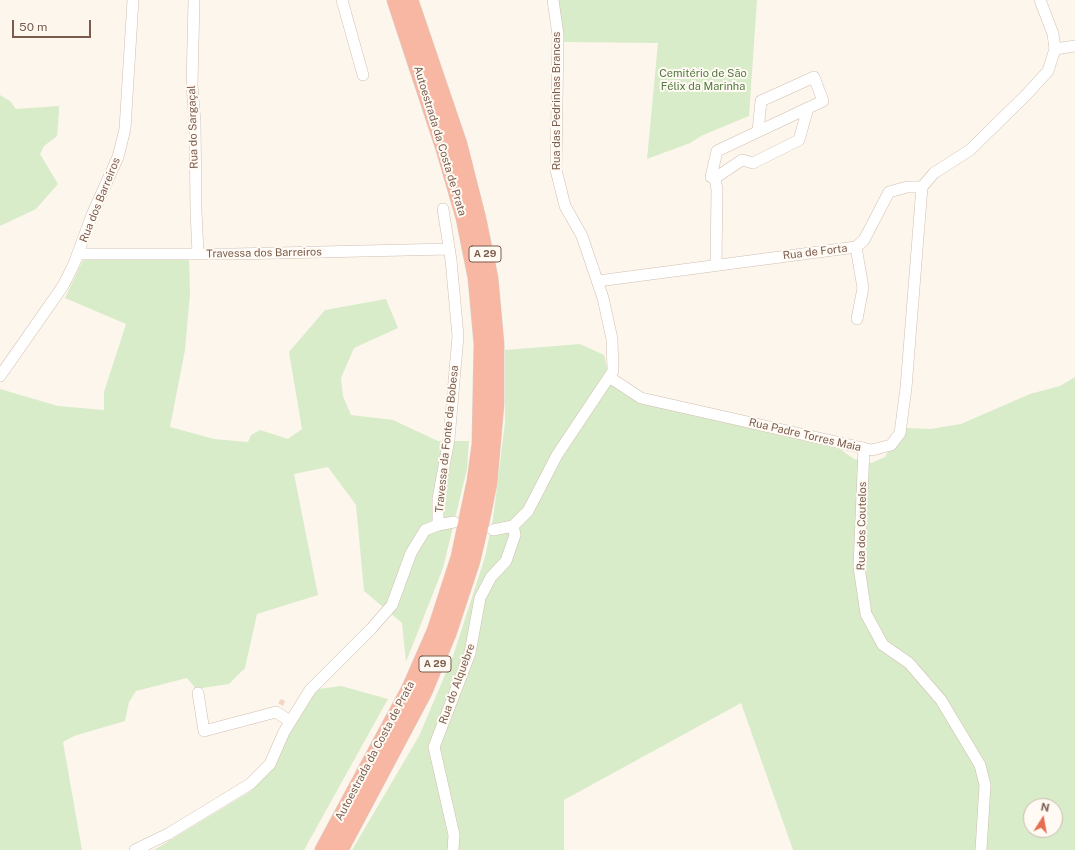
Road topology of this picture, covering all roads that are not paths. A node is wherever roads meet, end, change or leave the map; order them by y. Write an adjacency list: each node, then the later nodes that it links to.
1 (133, 0): 18 (street, Rua dos Barreiros)
2 (194, 0): 19 (street, Rua do Sargaçal)
3 (342, 0): 10 (street)
4 (395, 0): 33 (highway, Autoestrada da Costa de Prata / A 29)
5 (410, 0): 34 (highway, Autoestrada da Costa de Prata / A 29)
6 (553, 0): 21 (street, Rua das Pedrinhas Brancas)
7 (1040, 0): 9 (street)
8 (1075, 46): 9 (street)
9 (1055, 48): 14 (street)
10 (363, 75)
11 (808, 108): 12 (street); 12 (street); 13 (street)
12 (758, 131): 13 (street)
13 (715, 178): 20 (street)
14 (922, 187): 16 (street, Rua de Forta); 25 (street, Rua Padre Torres Maia)
15 (443, 209): 17 (street, Travessa da Fonte da Bobesa)
16 (856, 247): 20 (street, Rua de Forta); 22 (street)
17 (449, 249): 19 (street, Travessa dos Barreiros); 27 (street, Travessa da Fonte da Bobesa)
18 (78, 254): 19 (street, Travessa dos Barreiros); 23 (street, Rua dos Barreiros)
19 (198, 254)
20 (716, 265): 21 (street, Rua de Forta)
21 (598, 281): 24 (street, Rua das Pedrinhas Brancas)
22 (857, 319)
23 (0, 376)
24 (609, 377): 25 (street, Rua Padre Torres Maia); 28 (street, Rua das Pedrinhas Brancas)
25 (864, 448): 36 (street, Rua dos Coutelos)
26 (454, 522): 27 (street)
27 (438, 525): 31 (street)
28 (513, 526): 29 (street); 35 (street, Rua do Alquebre)
29 (493, 530)
30 (198, 693): 31 (street)
31 (290, 721): 32 (street)
32 (135, 850)
33 (323, 850)
34 (340, 850)
35 (452, 850)
36 (981, 850)

